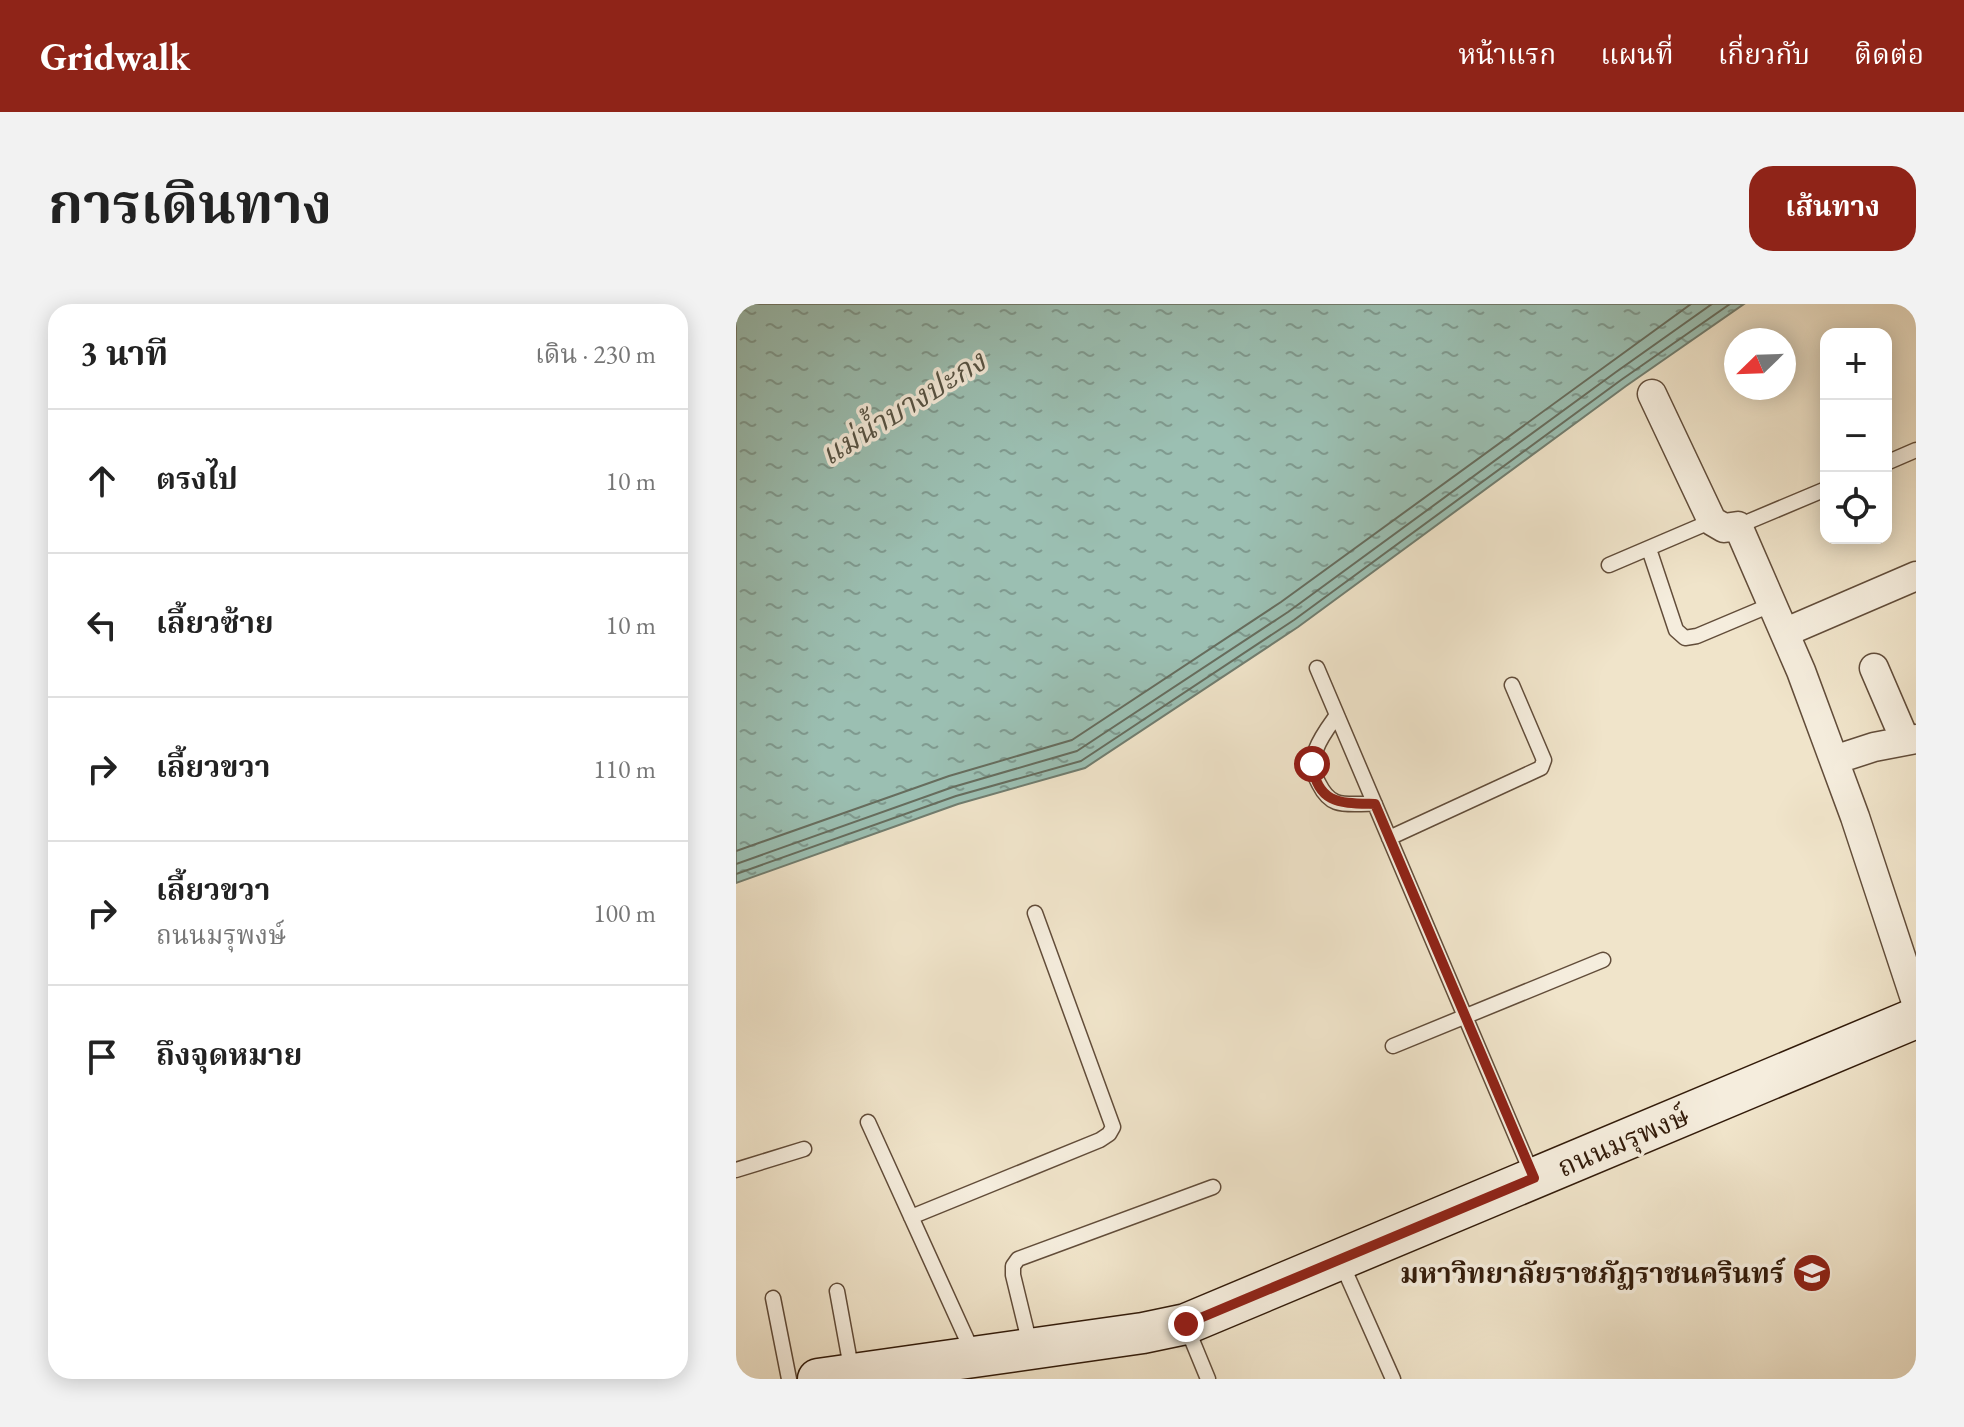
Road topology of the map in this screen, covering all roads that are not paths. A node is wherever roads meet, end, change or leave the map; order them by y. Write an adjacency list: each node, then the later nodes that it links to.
1 (1652, 394): 5 (street)
2 (1916, 450): 3 (lane)
3 (1892, 460)
4 (1820, 491): 5 (lane)
5 (1725, 524): 6 (lane); 9 (street)
6 (1649, 549): 7 (lane); 9 (lane)
7 (1609, 565)
8 (1916, 576): 10 (street)
9 (1773, 604): 10 (street)
10 (1786, 632): 16 (street)
11 (1317, 668): 14 (lane)
12 (1874, 668): 15 (street)
13 (1512, 685): 18 (lane)
14 (1337, 715): 17 (lane); 17 (lane)
15 (1910, 739): 16 (street)
16 (1834, 760): 21 (street)
17 (1375, 804): 18 (lane)
18 (1389, 838): 22 (lane)
19 (1035, 913): 30 (lane)
20 (1603, 960): 22 (lane)
21 (1916, 1002)
22 (1465, 1017): 24 (lane); 28 (lane)
23 (1916, 1018): 28 (main road, ถนนมรุพงษ์)
24 (1393, 1046)
25 (868, 1122): 30 (lane)
26 (804, 1149): 27 (lane)
27 (736, 1170)
28 (1534, 1178): 31 (main road, ถนนมรุพงษ์)
29 (1213, 1187): 35 (lane)
30 (911, 1217): 36 (lane)
31 (1340, 1260): 34 (main road, ถนนมรุพงษ์); 40 (lane)
32 (837, 1291): 37 (lane)
33 (773, 1298): 38 (lane)
34 (1186, 1324): 35 (main road, ถนนมรุพงษ์); 39 (lane)
35 (1031, 1349): 36 (main road, ถนนมรุพงษ์)
36 (975, 1363): 37 (main road, ถนนมรุพงษ์)
37 (835, 1376)
38 (789, 1379)
39 (1208, 1379)
40 (1393, 1379)

